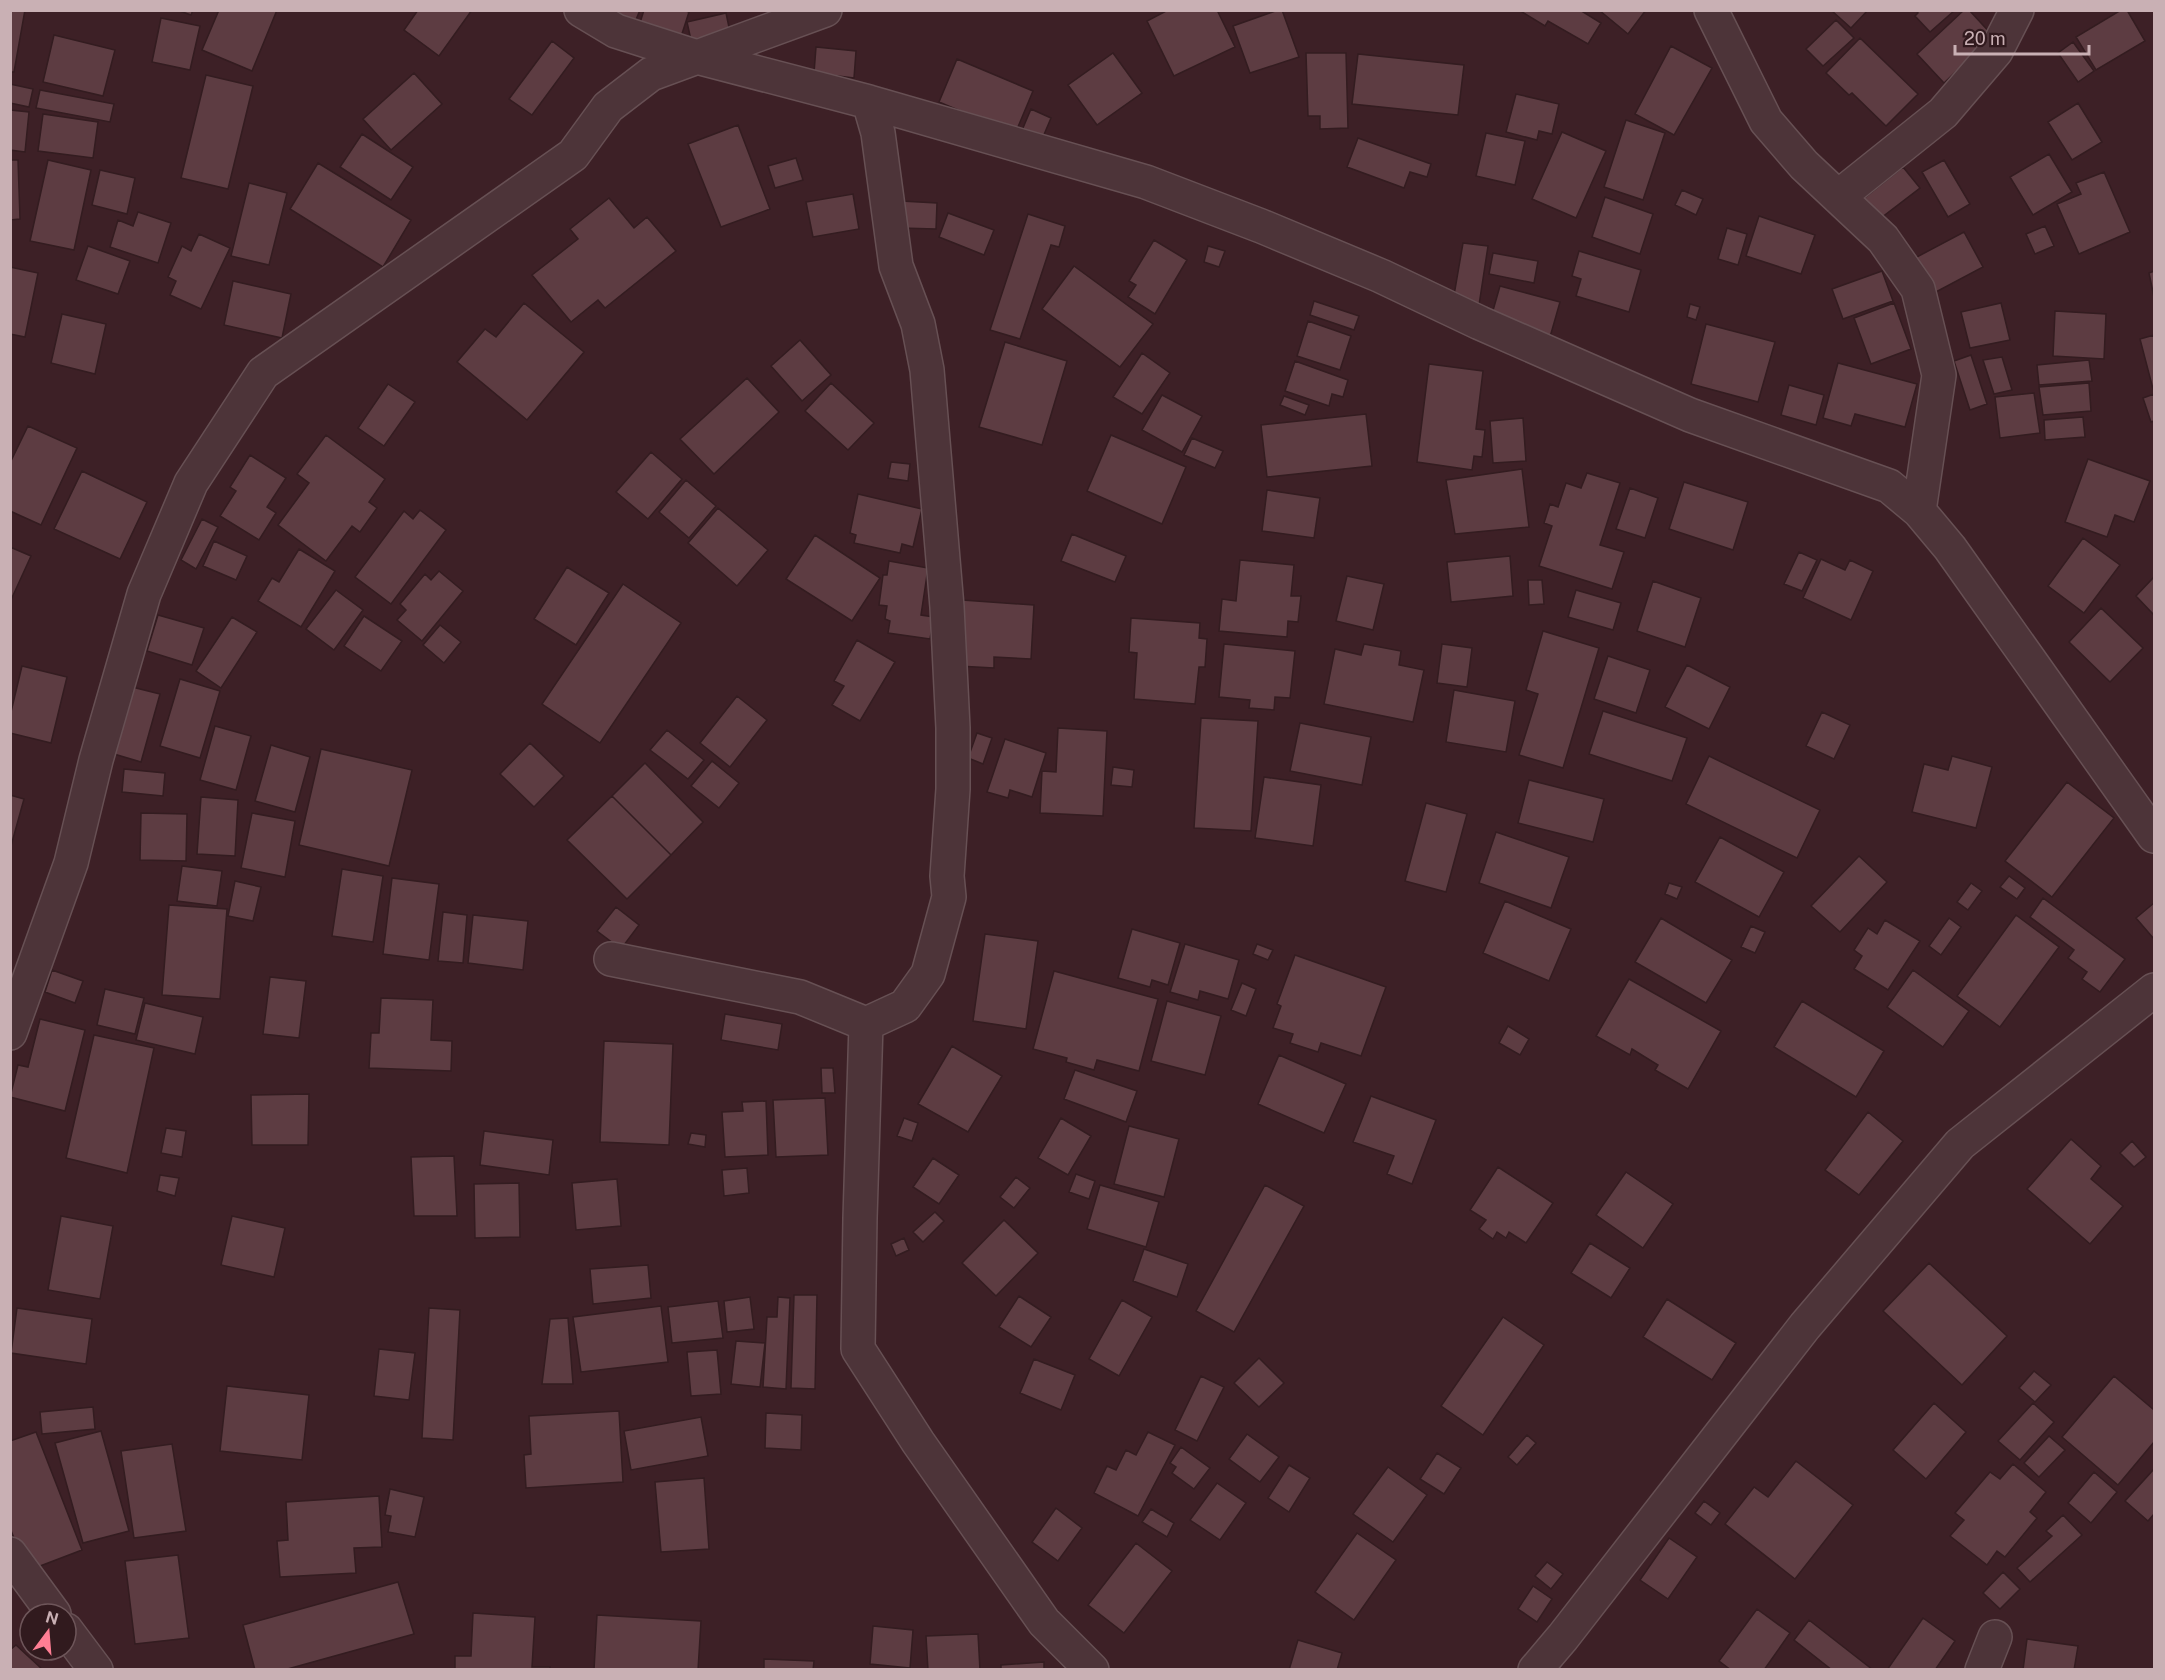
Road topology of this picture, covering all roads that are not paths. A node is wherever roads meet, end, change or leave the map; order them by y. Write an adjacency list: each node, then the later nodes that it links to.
1 (581, 10): 5 (street)
2 (825, 10): 5 (street)
3 (1711, 10): 7 (street)
4 (2017, 10): 7 (street)
5 (697, 57): 6 (street); 13 (street)
6 (869, 102): 8 (street); 12 (street)
7 (1838, 197): 8 (street)
8 (1919, 511): 9 (street)
9 (2154, 836)
10 (611, 959): 12 (street)
11 (2154, 990): 20 (street)
12 (866, 1024): 19 (street)
13 (10, 1033)
14 (10, 1554): 15 (street)
15 (45, 1602)
16 (1995, 1637): 21 (street)
17 (78, 1646): 18 (street)
18 (96, 1670)
19 (1092, 1670)
20 (1535, 1670)
21 (1982, 1670)

